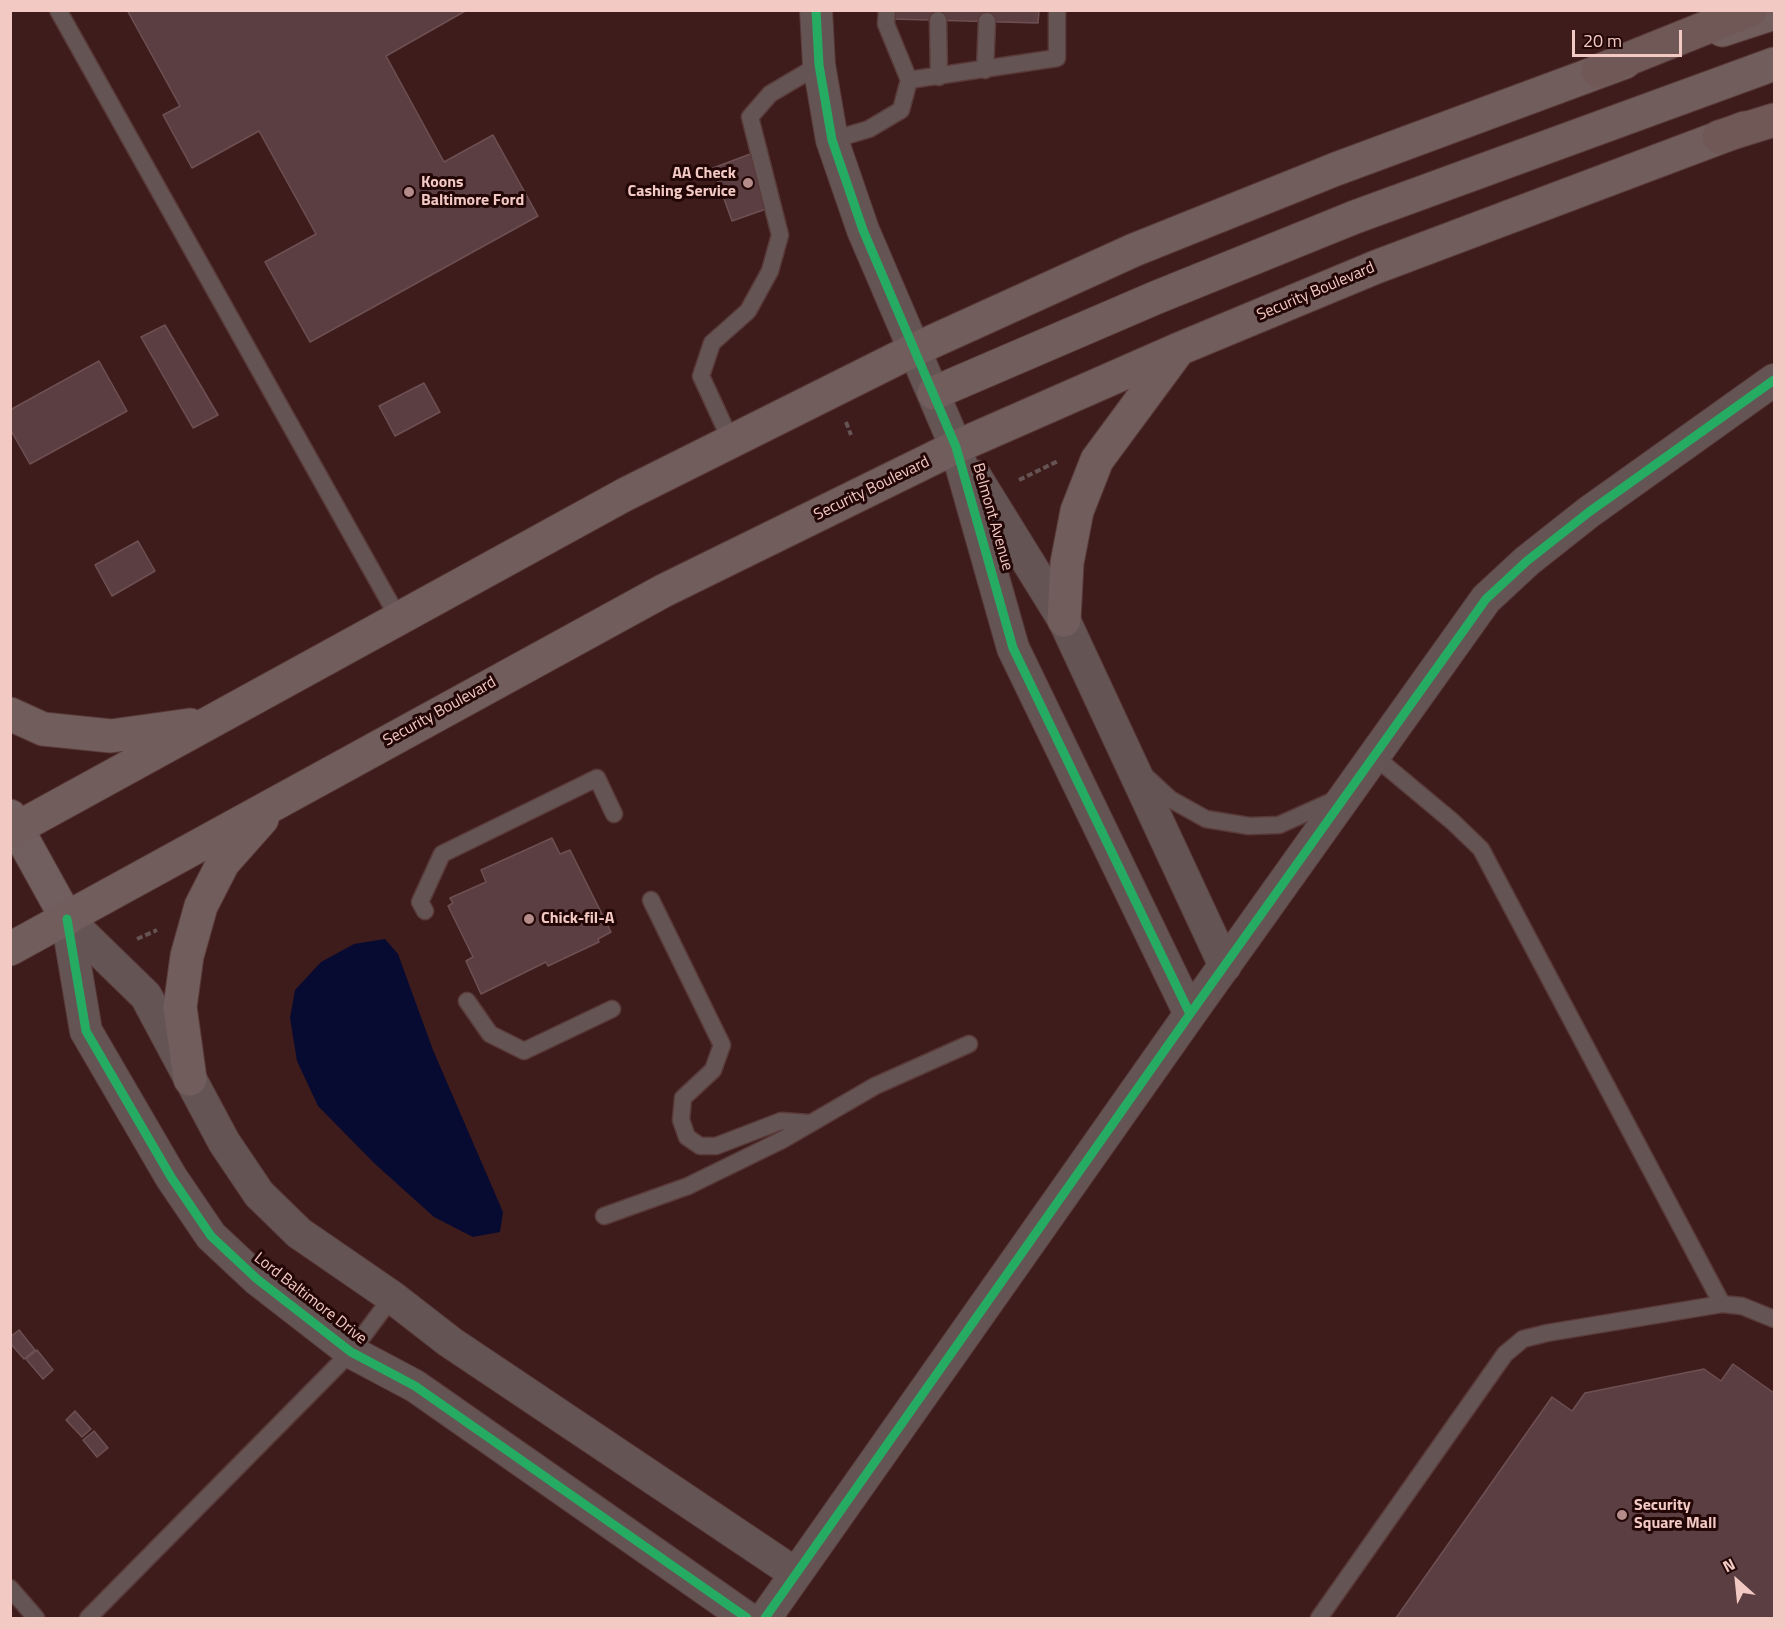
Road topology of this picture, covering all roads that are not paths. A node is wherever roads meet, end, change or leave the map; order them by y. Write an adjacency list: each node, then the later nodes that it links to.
1 (58, 10): 24 (lane)
2 (816, 10): 10 (street, Belmont Avenue)
3 (887, 10): 14 (lane)
4 (1057, 10): 11 (lane)
5 (1750, 10): 12 (highway)
6 (1774, 13): 12 (main road)
7 (938, 20): 13 (lane)
8 (987, 21): 11 (lane)
9 (1774, 64): 21 (main road)
10 (819, 65): 17 (street, Belmont Avenue); 22 (lane)
11 (985, 70): 13 (lane)
12 (1598, 71): 18 (main road)
13 (939, 77): 14 (lane)
14 (909, 80): 17 (lane)
15 (1774, 119): 16 (highway)
16 (1719, 137): 19 (main road, Security Boulevard)
17 (832, 140): 18 (street, Belmont Avenue)
18 (916, 349): 21 (street, Belmont Avenue); 22 (main road)
19 (1179, 349): 23 (main road, Security Boulevard); 25 (main road)
20 (1774, 380): 28 (street)
21 (934, 393): 23 (street, Belmont Avenue)
22 (731, 441): 24 (main road)
23 (956, 447): 25 (street, Belmont Avenue); 31 (main road, Security Boulevard); 41 (street, Belmont Avenue)
24 (399, 619): 27 (main road)
25 (1064, 620): 29 (street, Belmont Avenue)
26 (10, 714): 27 (main road)
27 (209, 722): 33 (main road)
28 (1374, 756): 30 (street); 47 (lane)
29 (1126, 759): 30 (lane); 38 (street, Belmont Avenue)
30 (1346, 795): 38 (street)
31 (277, 801): 36 (main road, Security Boulevard); 43 (main road)
32 (614, 814): 35 (lane)
33 (13, 825): 36 (main road, Lord Baltimore Drive)
34 (651, 900): 44 (lane)
35 (425, 911)
36 (67, 919): 37 (main road, Security Boulevard); 43 (street, Lord Baltimore Drive); 49 (street, Lord Baltimore Drive)
37 (10, 949)
38 (1225, 966): 41 (street)
39 (467, 1001): 40 (lane)
40 (612, 1010)
41 (1190, 1014): 50 (street)
42 (969, 1044): 44 (lane)
43 (190, 1079): 46 (street, Lord Baltimore Drive)
44 (810, 1124): 45 (lane)
45 (604, 1216)
46 (392, 1297): 49 (lane); 50 (street, Lord Baltimore Drive)
47 (1722, 1304): 48 (lane); 56 (lane)
48 (1774, 1319)
49 (351, 1352): 53 (lane); 54 (street, Lord Baltimore Drive)
50 (796, 1574): 55 (street)
51 (10, 1588): 52 (lane)
52 (36, 1618)
53 (88, 1618)
54 (747, 1618)
55 (765, 1618)
56 (1319, 1618)

